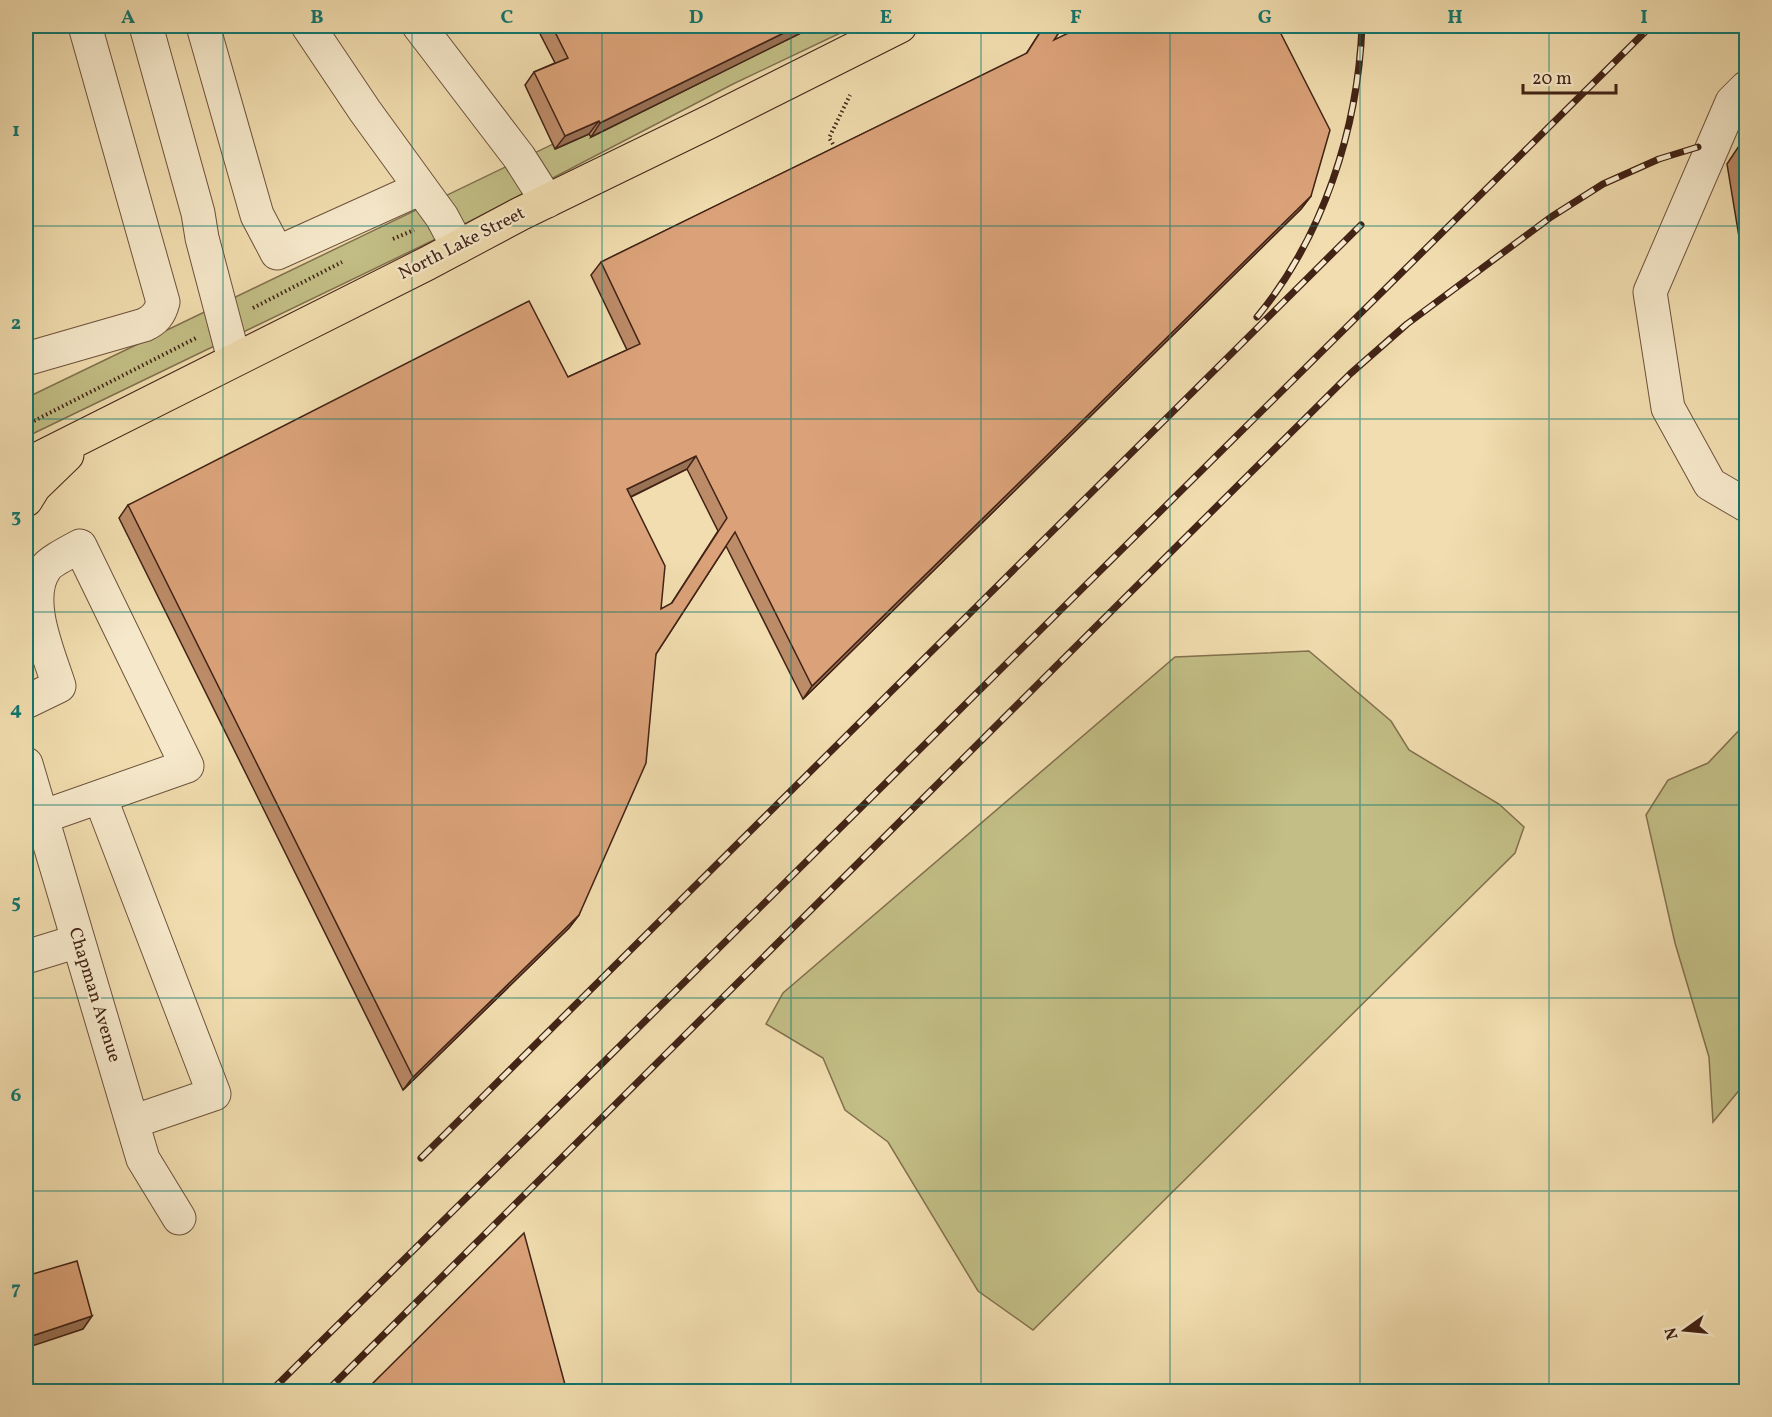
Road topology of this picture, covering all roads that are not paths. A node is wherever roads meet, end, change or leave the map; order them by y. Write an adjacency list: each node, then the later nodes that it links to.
1 (85, 26): 11 (street)
2 (146, 26): 12 (street)
3 (203, 26): 8 (street)
4 (308, 26): 8 (street)
5 (419, 26): 9 (street)
6 (900, 26): 9 (main road, North Lake Street)
7 (1742, 97): 16 (street)
8 (421, 188): 10 (street)
9 (547, 201): 10 (main road, North Lake Street)
10 (458, 247): 12 (main road, North Lake Street)
11 (26, 359)
12 (234, 359): 13 (main road, North Lake Street)
13 (90, 432): 14 (main road, North Lake Street); 15 (main road)
14 (26, 465)
15 (26, 500)
16 (1746, 505)
17 (26, 702): 19 (street)
18 (27, 773): 20 (street, Chapman Avenue)
19 (99, 797): 20 (street); 23 (street)
20 (42, 817): 21 (street, Chapman Avenue)
21 (78, 941): 22 (street); 23 (street, Chapman Avenue)
22 (26, 957)
23 (132, 1122): 24 (street, Chapman Avenue)
24 (179, 1218)

